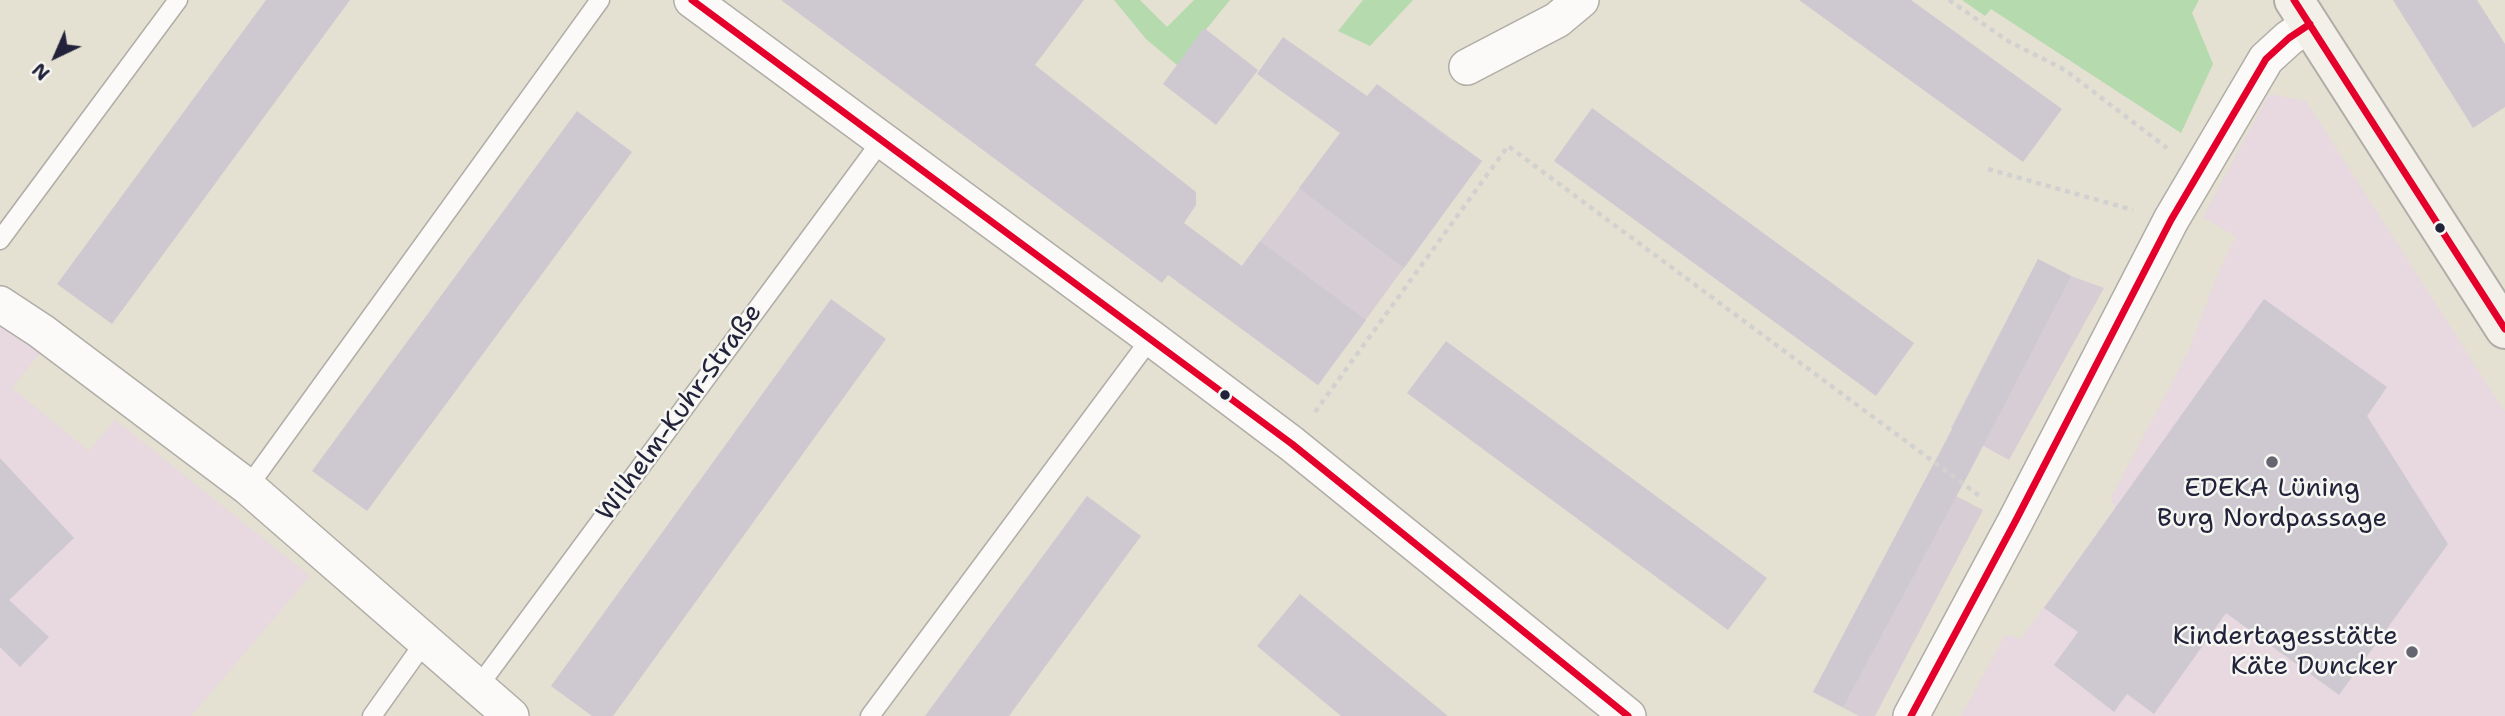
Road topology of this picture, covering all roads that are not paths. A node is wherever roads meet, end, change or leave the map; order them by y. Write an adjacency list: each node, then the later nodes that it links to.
1 (178, 0): 8 (lane)
2 (600, 0): 12 (lane)
3 (692, 0): 7 (street)
4 (1581, 0): 6 (street)
5 (2302, 12): 10 (street); 19 (street)
6 (1467, 67)
7 (882, 139): 11 (street); 14 (lane, Wilhelm-Kuhr-Straße)
8 (0, 240)
9 (0, 304): 12 (street)
10 (2505, 329)
11 (1151, 338): 17 (lane); 18 (street)
12 (248, 488): 13 (street)
13 (426, 640): 14 (street); 15 (lane)
14 (478, 687): 16 (street)
15 (372, 716)
16 (511, 716)
17 (870, 716)
18 (1628, 716)
19 (1911, 716)

